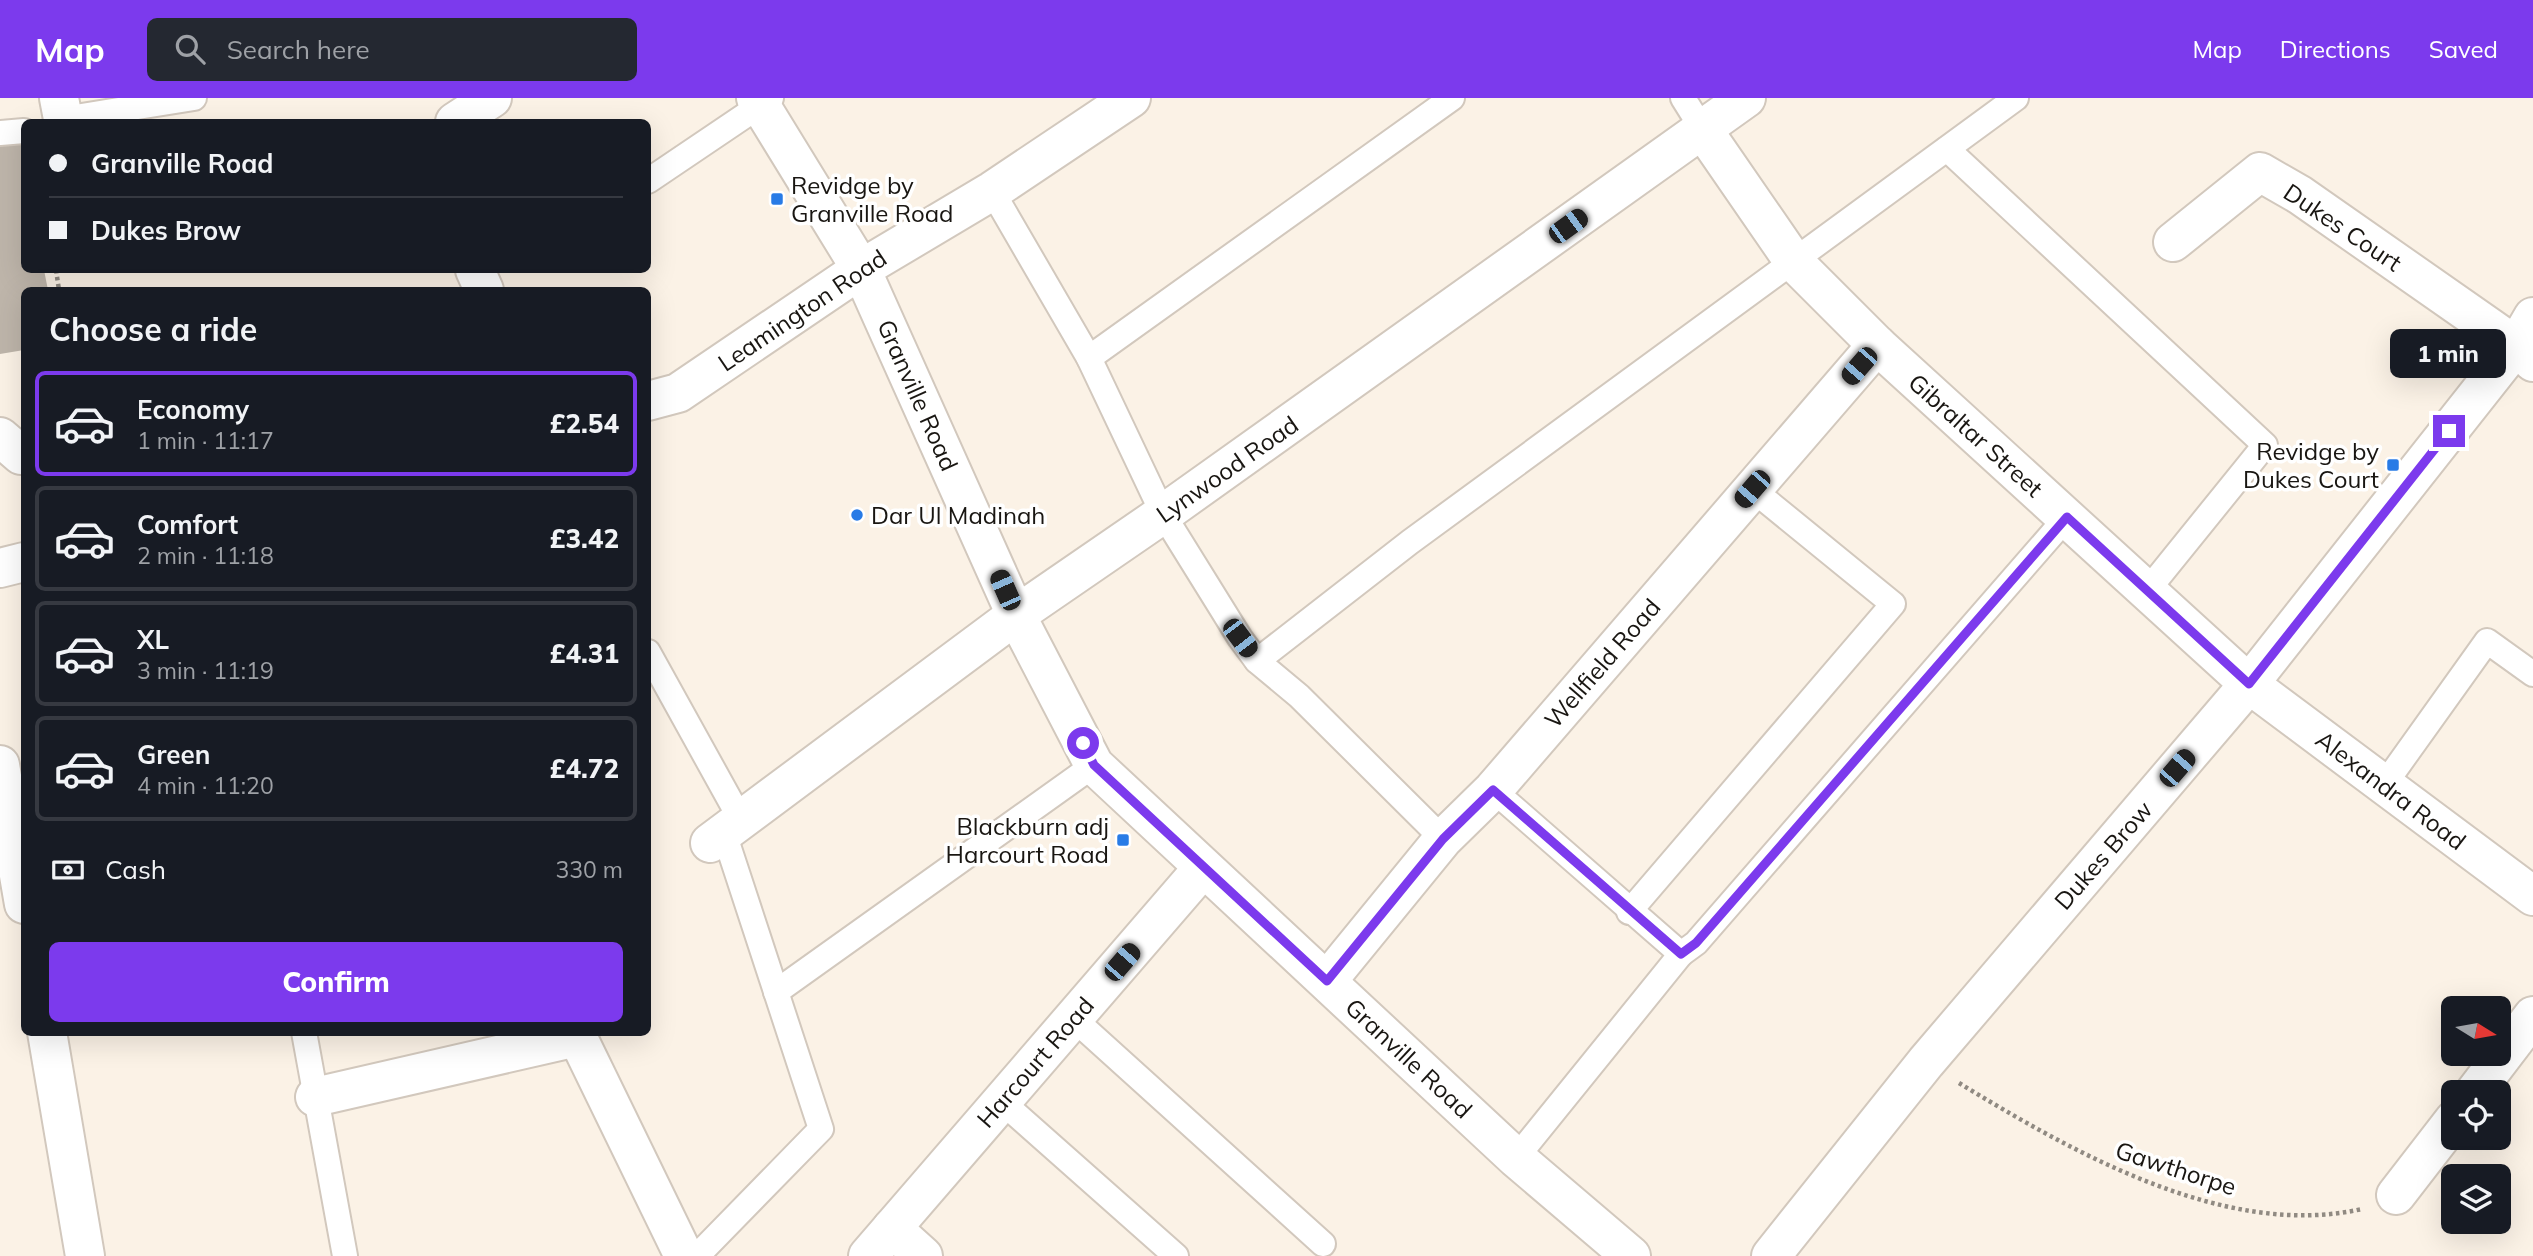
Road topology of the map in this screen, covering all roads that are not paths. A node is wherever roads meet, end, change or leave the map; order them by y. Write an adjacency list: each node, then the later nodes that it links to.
1 (194, 98): 9 (lane)
2 (492, 98): 10 (street)
3 (1130, 98): 16 (street, Leamington Road)
4 (1452, 98): 22 (lane)
5 (1683, 98): 11 (lane)
6 (1746, 98): 11 (street, Lynwood Road)
7 (2016, 98): 14 (lane)
8 (763, 100): 15 (lane); 19 (street, Granville Road)
9 (61, 108)
10 (460, 119)
11 (1703, 130): 18 (street, Gibraltar Street); 25 (street, Lynwood Road)
12 (21, 131): 13 (lane)
13 (0, 133)
14 (1947, 149): 18 (lane); 29 (lane)
15 (651, 179)
16 (992, 191): 19 (street, Leamington Road); 22 (lane)
17 (2173, 242): 20 (street, Dukes Court)
18 (1794, 262): 21 (street, Gibraltar Street); 32 (lane)
19 (861, 268): 23 (street, Leamington Road); 30 (street, Granville Road)
20 (2527, 342): 34 (street, Dukes Brow)
21 (1877, 345): 24 (street, Wellfield Road); 26 (street, Gibraltar Street)
22 (1089, 358): 25 (lane)
23 (651, 400)
24 (1752, 489): 38 (street, Wellfield Road); 44 (lane)
25 (1163, 514): 30 (street, Lynwood Road); 32 (lane)
26 (2067, 517): 29 (street, Gibraltar Street); 45 (lane)
27 (21, 563): 28 (street)
28 (0, 568)
29 (2147, 591): 34 (street, Gibraltar Street)
30 (1016, 615): 35 (street, Granville Road); 39 (street, Lynwood Road)
31 (651, 659): 39 (lane)
32 (1257, 661): 40 (lane)
33 (2533, 674): 36 (lane)
34 (2249, 684): 36 (street, Alexandra Road); 69 (street, Dukes Brow)
35 (1094, 765): 41 (street, Granville Road); 47 (lane)
36 (2384, 785): 43 (street, Alexandra Road)
37 (7, 789): 42 (street)
38 (1493, 790): 40 (street, Wellfield Road); 44 (lane)
39 (725, 832): 47 (lane)
40 (1443, 839): 46 (street, Wellfield Road)
41 (1203, 868): 46 (street, Granville Road); 49 (street, Harcourt Road)
42 (21, 884)
43 (2533, 895)
44 (1629, 912): 45 (lane)
45 (1681, 954): 58 (lane)
46 (1327, 981): 58 (street, Granville Road)
47 (776, 992): 65 (lane)
48 (2533, 1016): 54 (street)
49 (1073, 1018): 56 (street, Harcourt Road); 61 (lane)
50 (48, 1036): 62 (street)
51 (305, 1036): 55 (lane)
52 (572, 1036): 55 (street)
53 (576, 1036): 64 (street)
54 (2484, 1080)
55 (315, 1097): 63 (lane)
56 (1001, 1101): 60 (street, Harcourt Road); 67 (lane)
57 (2441, 1137): 59 (street)
58 (1516, 1158): 68 (street, Granville Road)
59 (2396, 1195)
60 (880, 1242): 66 (street)
61 (1323, 1244)
62 (85, 1256)
63 (345, 1256)
64 (684, 1256)
65 (697, 1256)
66 (923, 1256)
67 (1176, 1256)
68 (1631, 1256)
69 (1771, 1256)

